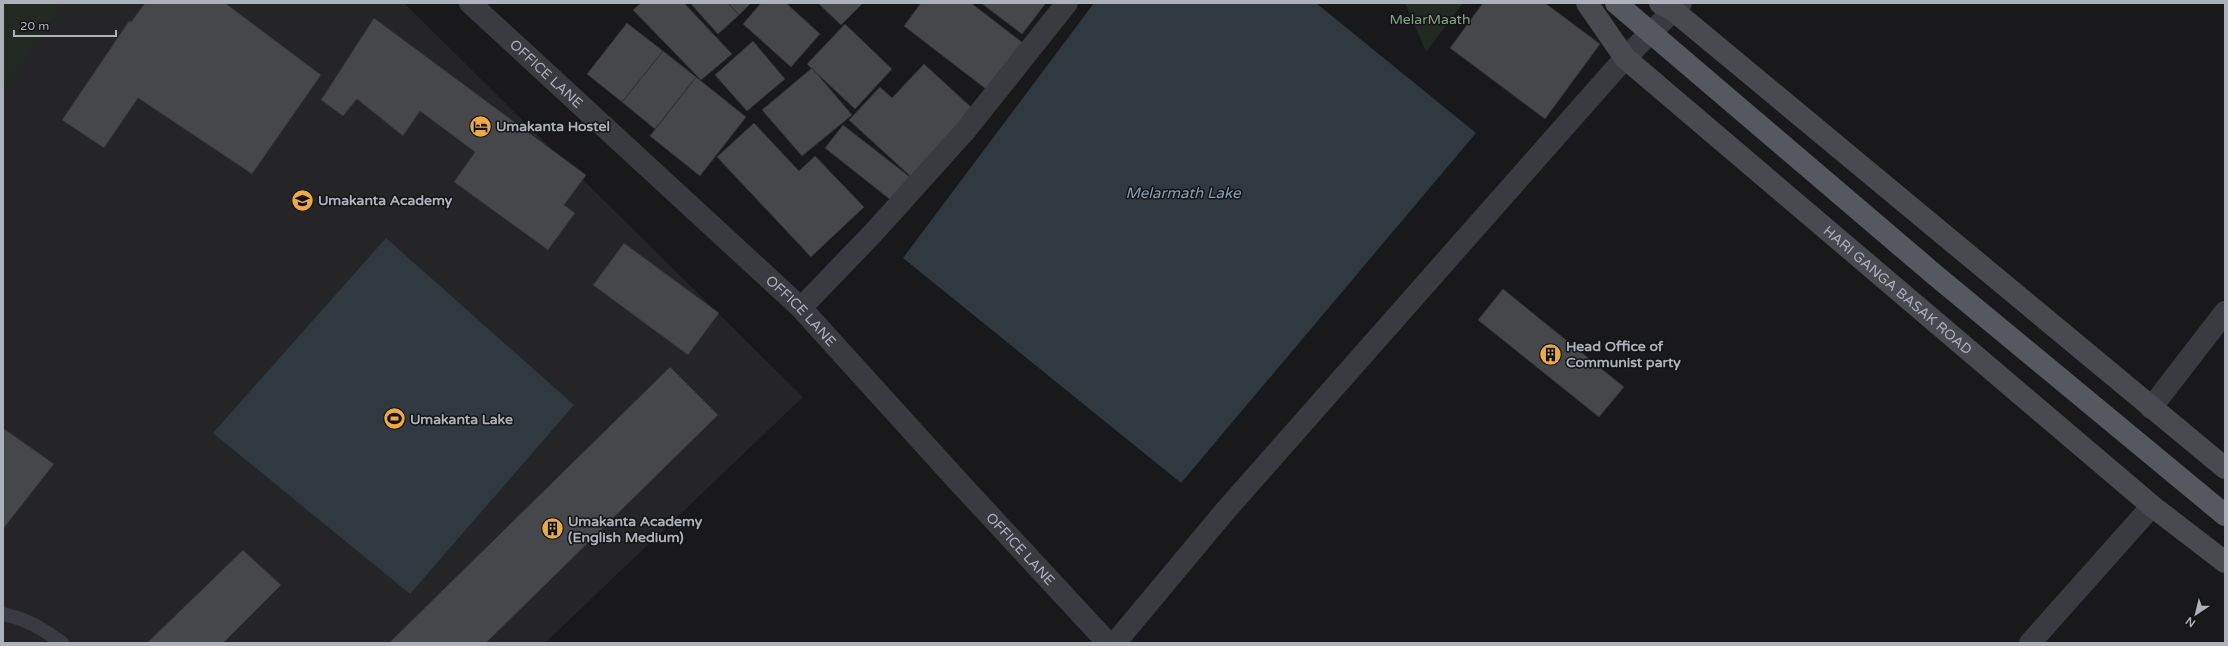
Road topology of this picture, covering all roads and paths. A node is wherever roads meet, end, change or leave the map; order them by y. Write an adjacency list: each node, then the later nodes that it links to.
1 (470, 3): 8 (street, OFFICE LANE)
2 (1067, 3): 8 (street)
3 (1587, 3): 7 (main road, HARI GANGA BASAK ROAD)
4 (1616, 3): 6 (main road)
5 (1672, 5): 6 (street); 10 (main road)
6 (1650, 33): 7 (street); 13 (main road)
7 (1625, 58): 12 (main road, HARI GANGA BASAK ROAD); 18 (street)
8 (801, 308): 17 (street, OFFICE LANE)
9 (2225, 312): 10 (street)
10 (2151, 408): 11 (main road)
11 (2225, 468)
12 (2152, 506): 14 (main road, HARI GANGA BASAK ROAD); 19 (street)
13 (2225, 515)
14 (2225, 562)
15 (3, 614): 16 (lane)
16 (62, 643)
17 (1108, 643)
18 (1115, 643)
19 (2030, 643)

